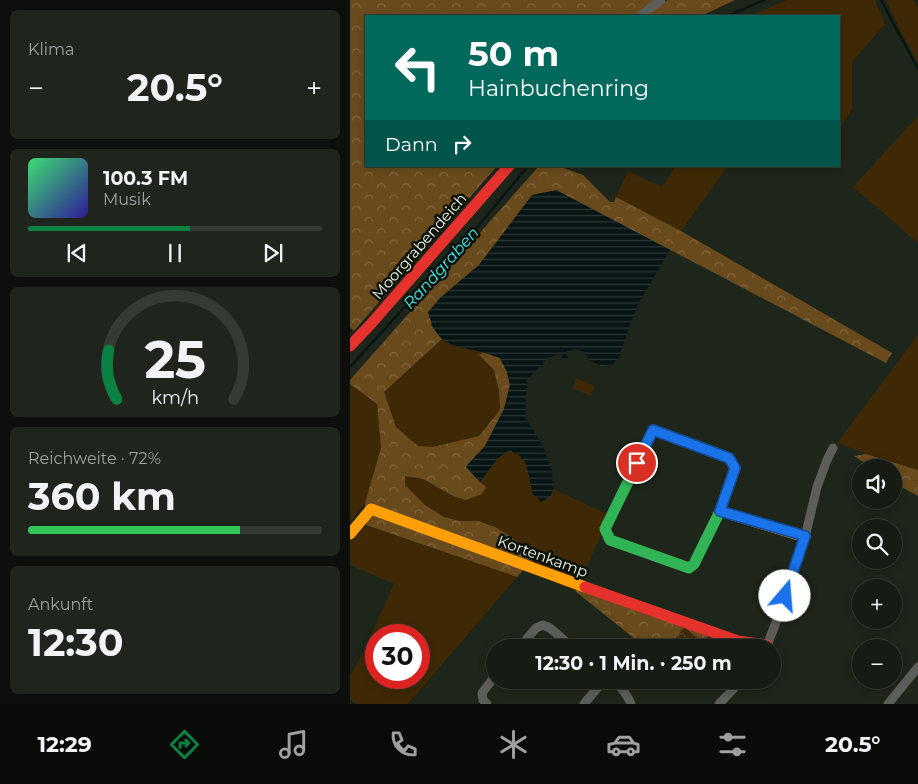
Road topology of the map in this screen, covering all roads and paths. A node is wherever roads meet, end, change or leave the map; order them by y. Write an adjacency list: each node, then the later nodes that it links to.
1 (661, 0): 2 (street)
2 (641, 15)
3 (509, 167): 4 (street, Moorgrabendeich)
4 (350, 346)
5 (833, 448): 8 (street)
6 (720, 511): 6 (street); 8 (street)
7 (350, 534): 11 (street, Kortenkamp)
8 (805, 536): 12 (street)
9 (527, 639): 10 (street)
10 (562, 639)
11 (725, 639)
12 (770, 639)
13 (918, 667): 22 (street)
14 (486, 688): 18 (street)
15 (596, 689): 19 (street)
16 (621, 689): 20 (street)
17 (733, 689): 21 (street)
18 (487, 704)
19 (584, 704)
20 (631, 704)
21 (719, 704)
22 (888, 704)

